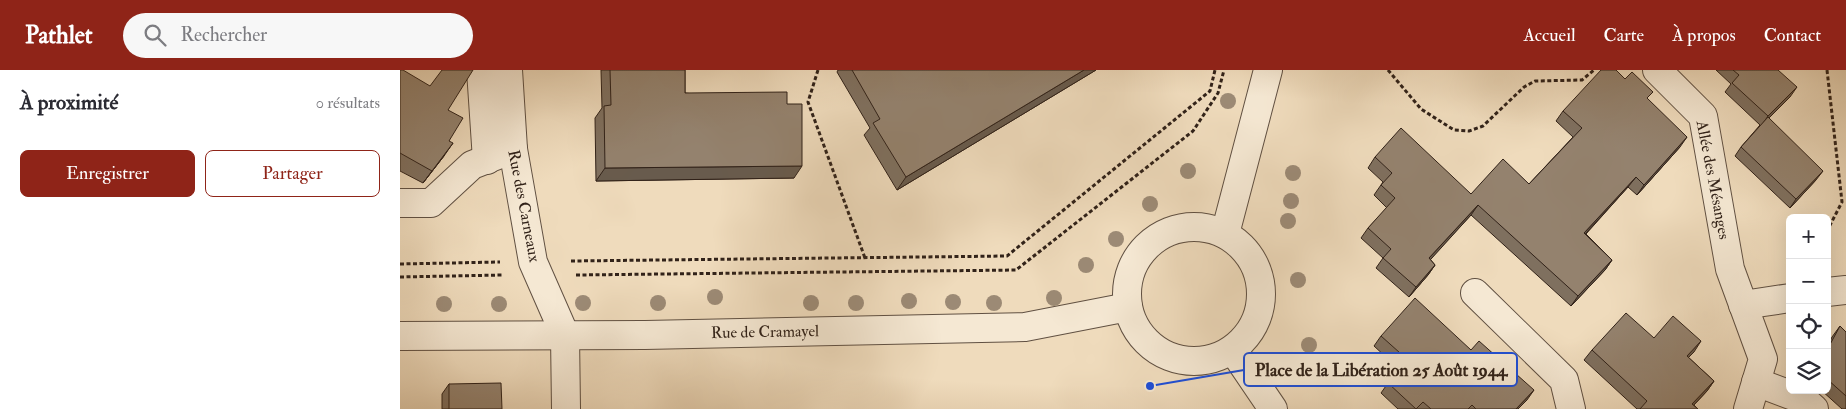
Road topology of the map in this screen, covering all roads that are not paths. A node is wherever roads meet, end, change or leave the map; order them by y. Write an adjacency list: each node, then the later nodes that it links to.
1 (481, 70): 6 (street, Rue des Carneaux)
2 (508, 70): 5 (street, Rue des Carneaux)
3 (1268, 70): 8 (street)
4 (1656, 70): 13 (street, Allée des Mésanges)
5 (513, 149): 6 (street); 16 (street, Rue des Carneaux)
6 (487, 160): 7 (street)
7 (400, 204)
8 (1225, 234): 14 (street); 17 (street)
9 (1846, 290): 10 (street)
10 (1831, 292)
11 (1475, 293): 21 (street)
12 (1786, 299): 13 (street)
13 (1743, 305): 18 (street, Allée des Mésanges)
14 (1128, 307): 16 (street, Rue de Cramayel); 17 (street)
15 (400, 336): 16 (street, Rue de Cramayel)
16 (565, 336): 19 (street)
17 (1233, 350): 20 (street)
18 (1756, 382): 22 (street, Allée des Mésanges); 23 (street)
19 (566, 409)
20 (1273, 409)
21 (1571, 409)
22 (1748, 409)
23 (1814, 409)

